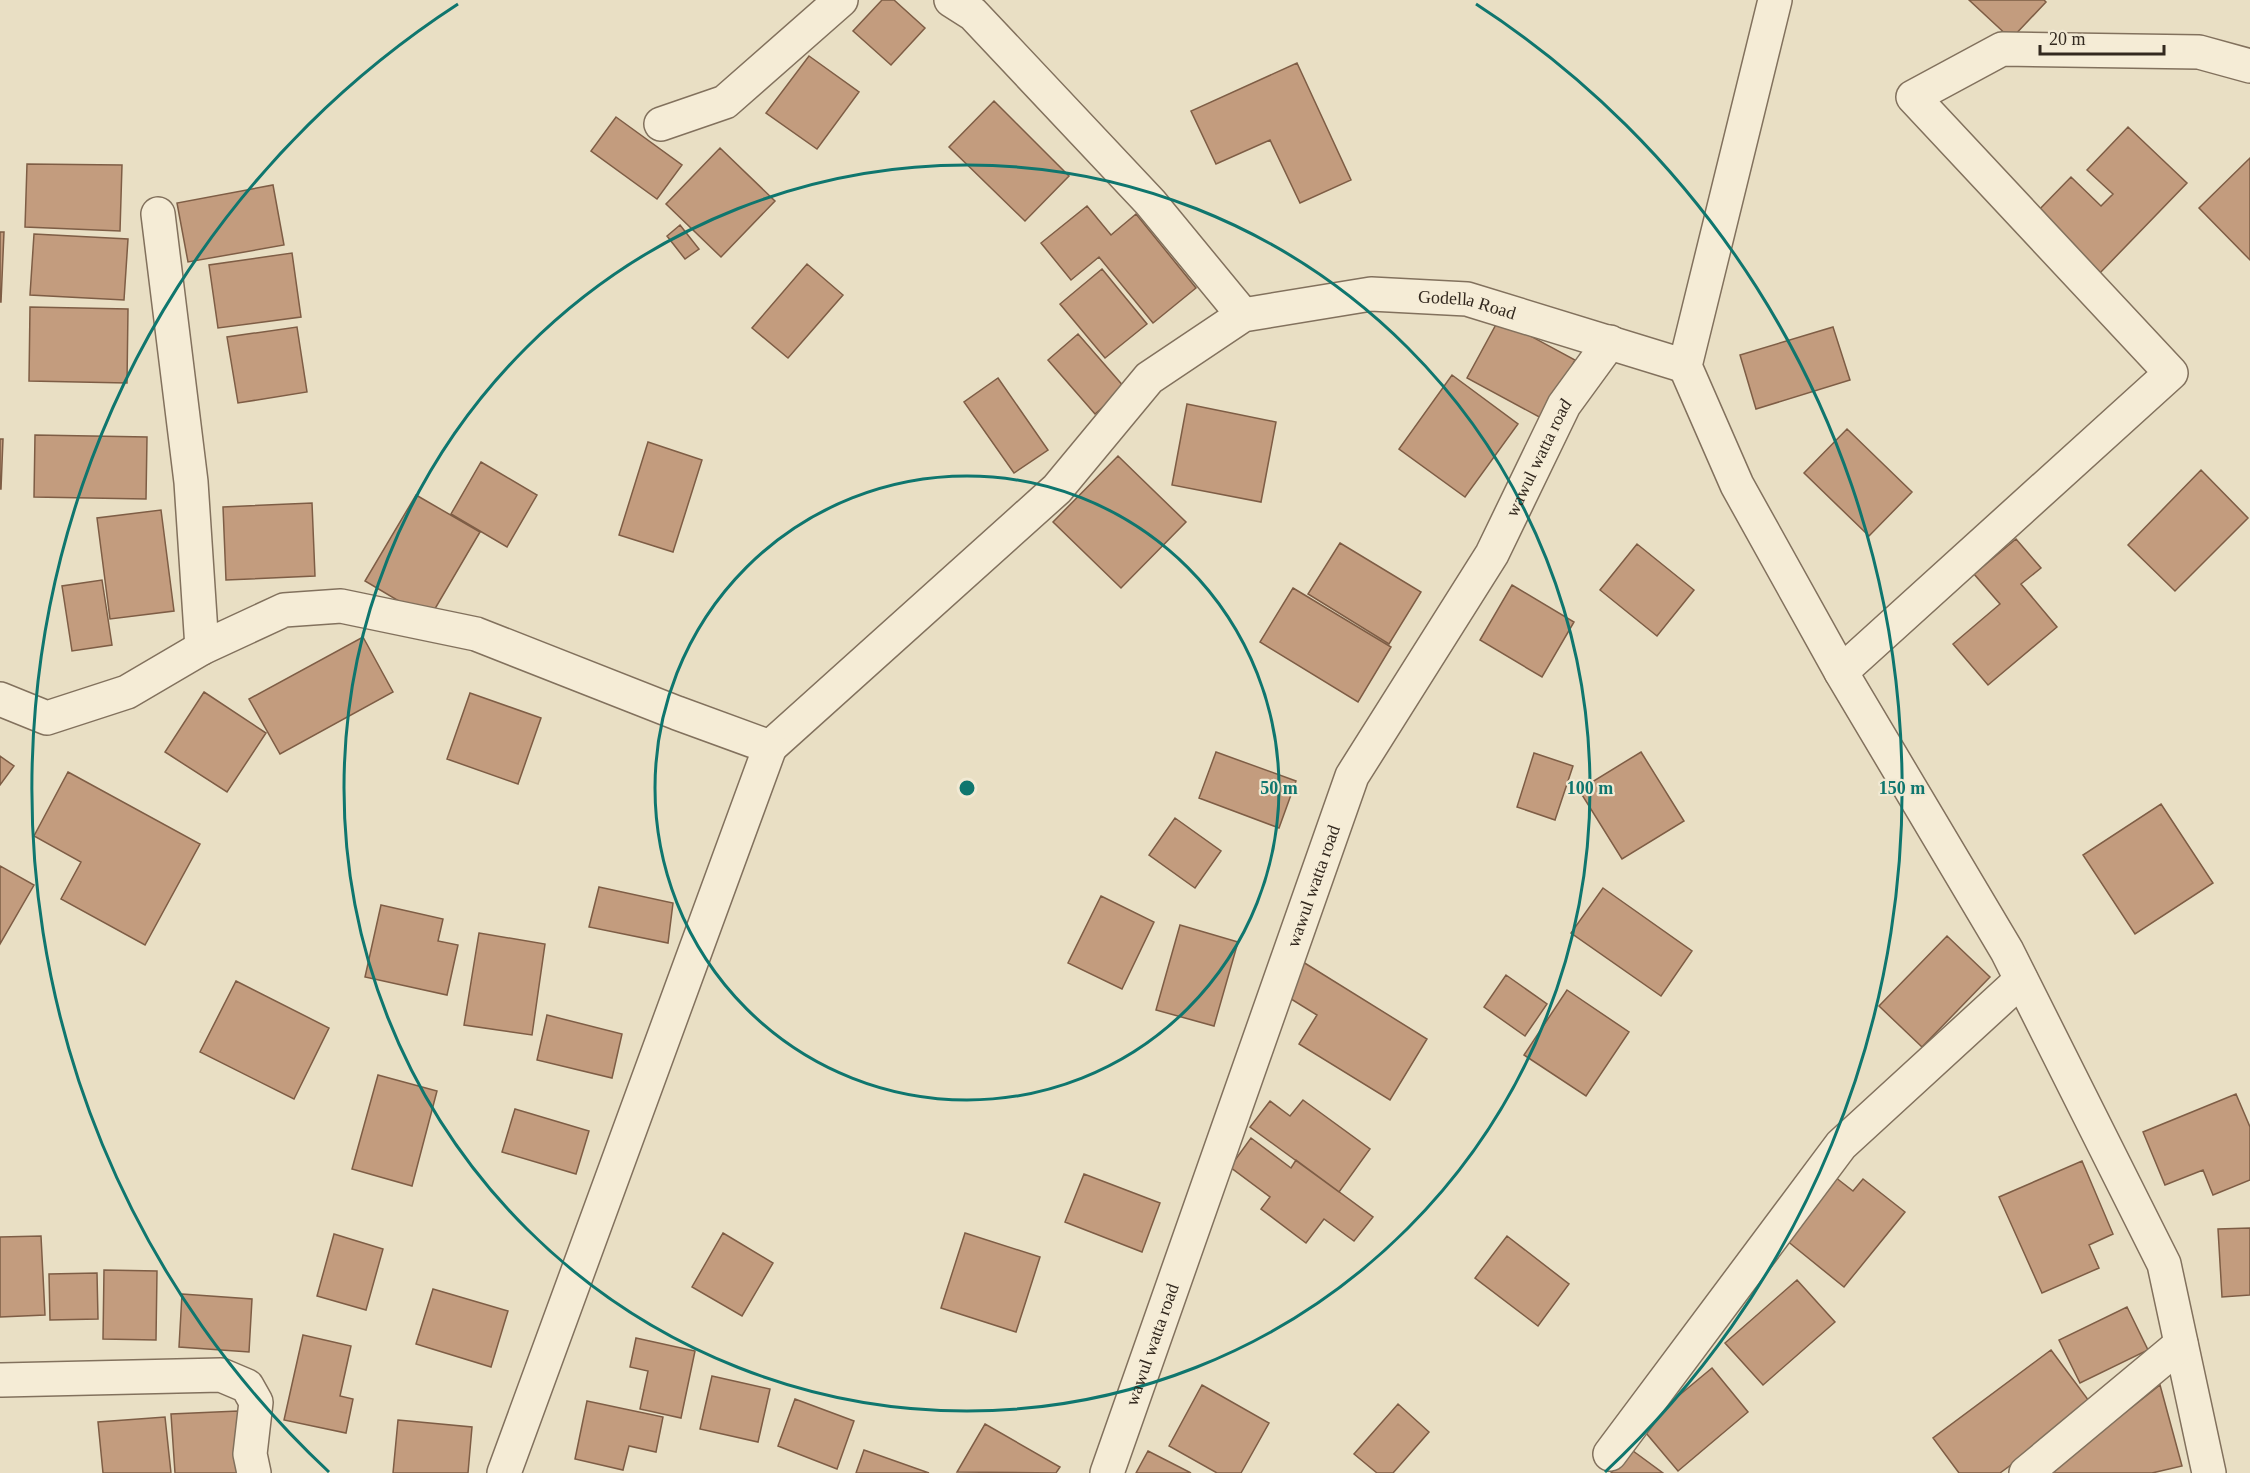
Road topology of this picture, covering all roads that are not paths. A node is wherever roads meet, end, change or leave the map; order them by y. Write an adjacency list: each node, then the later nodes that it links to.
1 (841, 0): 5 (street)
2 (951, 0): 7 (street)
3 (1775, 0): 9 (street)
4 (2250, 66): 11 (street)
5 (661, 124)
6 (158, 214): 10 (street)
7 (1243, 315): 8 (street, Godella Road); 13 (street)
8 (1610, 342): 9 (street, Godella Road); 20 (street, wawul watta road)
9 (1684, 366): 11 (street)
10 (202, 648): 12 (street); 13 (street)
11 (1841, 672): 14 (street)
12 (0, 699)
13 (770, 747): 19 (street)
14 (2021, 980): 15 (street); 17 (street)
15 (2181, 1344): 21 (street); 22 (street)
16 (2, 1380): 18 (street)
17 (1610, 1454)
18 (254, 1473)
19 (504, 1473)
20 (1107, 1473)
21 (2026, 1473)
22 (2209, 1473)

